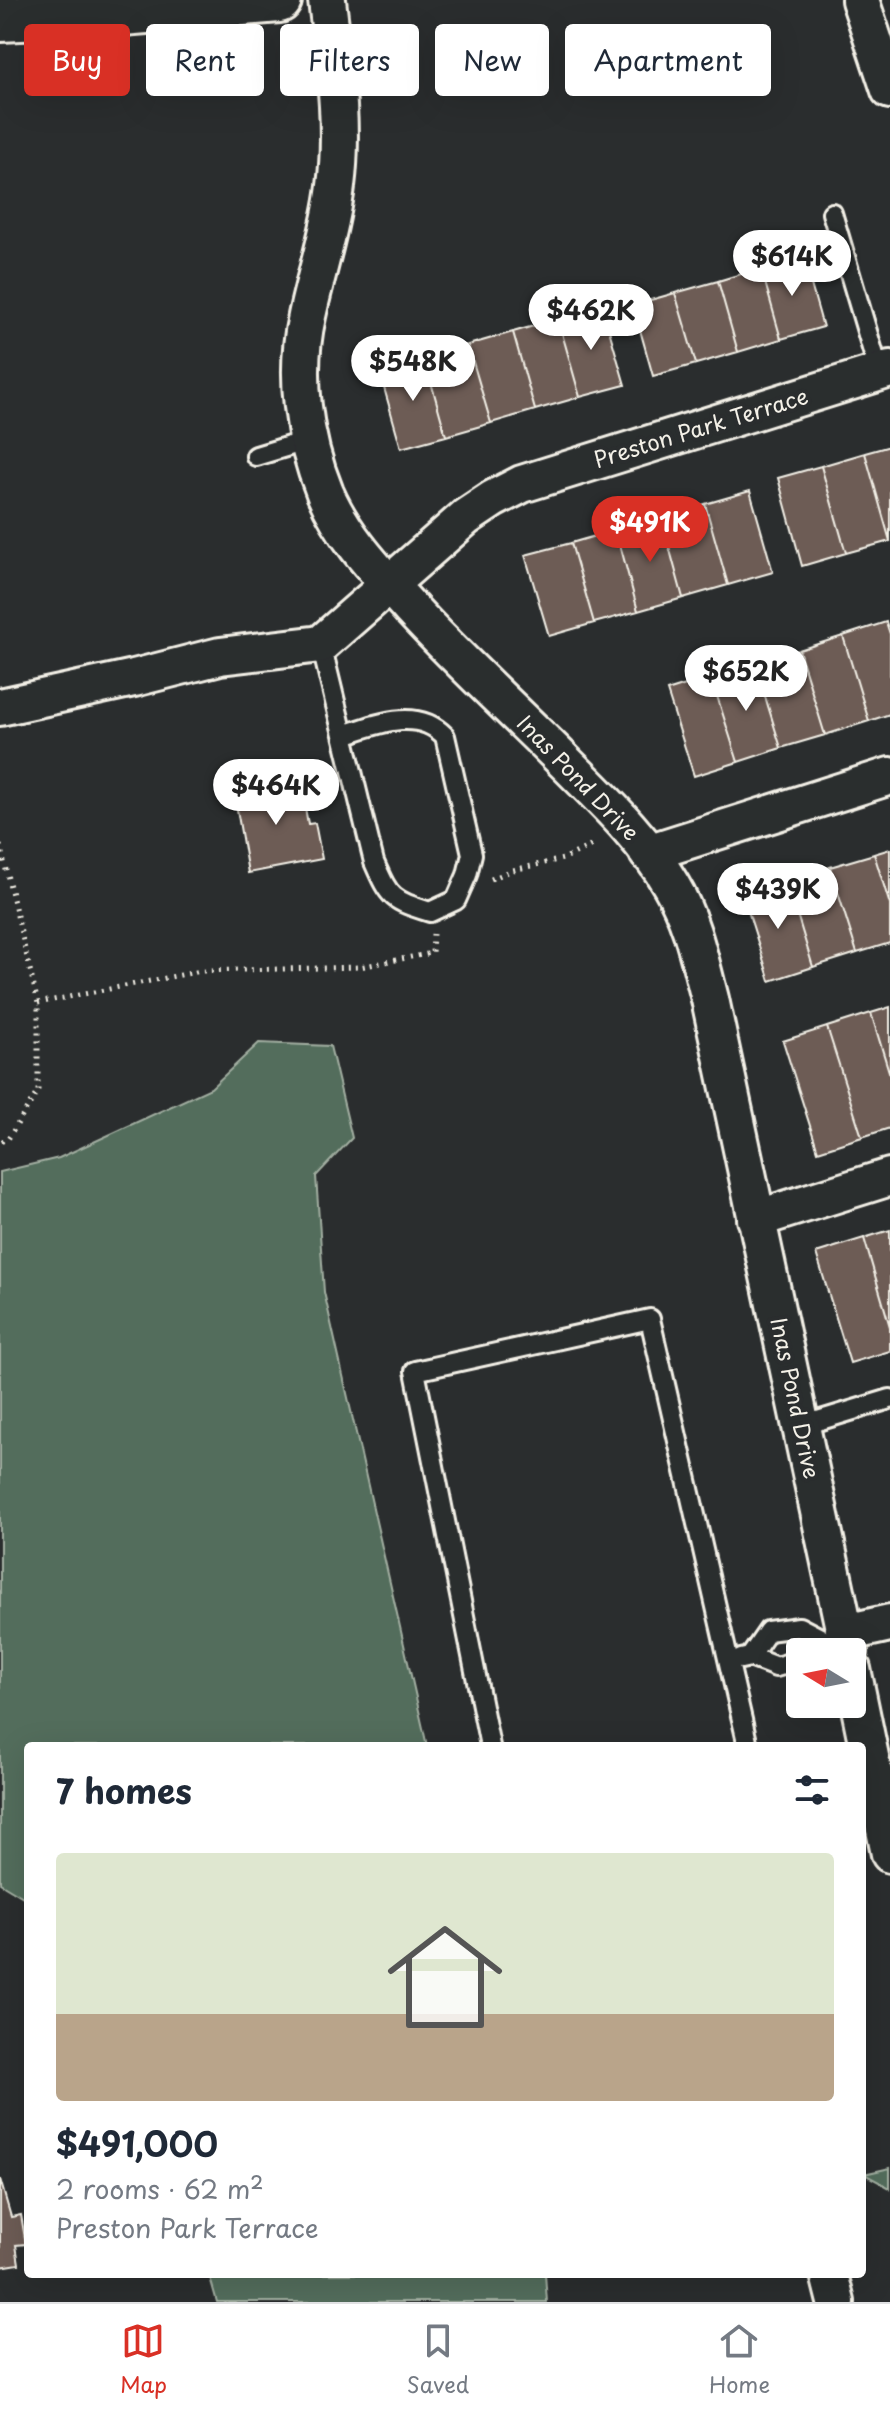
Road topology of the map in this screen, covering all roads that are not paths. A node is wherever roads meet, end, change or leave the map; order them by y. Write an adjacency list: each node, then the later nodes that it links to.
1 (279, 0): 4 (street)
2 (327, 0): 8 (street, Inas Pond Drive)
3 (860, 0): 5 (street)
4 (0, 19)
5 (890, 90)
6 (832, 213): 7 (lane)
7 (884, 371): 10 (street, Preston Park Terrace)
8 (309, 440): 9 (lane); 10 (street, Inas Pond Drive)
9 (256, 456)
10 (389, 585): 11 (street, Preston Park Terrace); 15 (street, Inas Pond Drive)
11 (321, 644): 12 (street); 13 (lane)
12 (0, 707)
13 (344, 735): 13 (lane)
14 (890, 776): 15 (street)
15 (648, 853): 17 (street, Inas Pond Drive)
16 (890, 1177): 17 (street)
17 (756, 1219): 19 (street, Inas Pond Drive)
18 (890, 1399): 19 (lane)
19 (801, 1426): 22 (street, Inas Pond Drive)
20 (890, 1623): 23 (street)
21 (820, 1638): 24 (lane)
22 (831, 1638)
23 (849, 1638)
24 (750, 1657): 25 (lane); 26 (lane)
25 (731, 1662): 28 (lane); 29 (lane)
26 (786, 1664)
27 (862, 1718): 30 (street)
28 (489, 1742)
29 (747, 1742)
30 (890, 1854)
31 (830, 2278): 32 (street)
32 (836, 2302)

